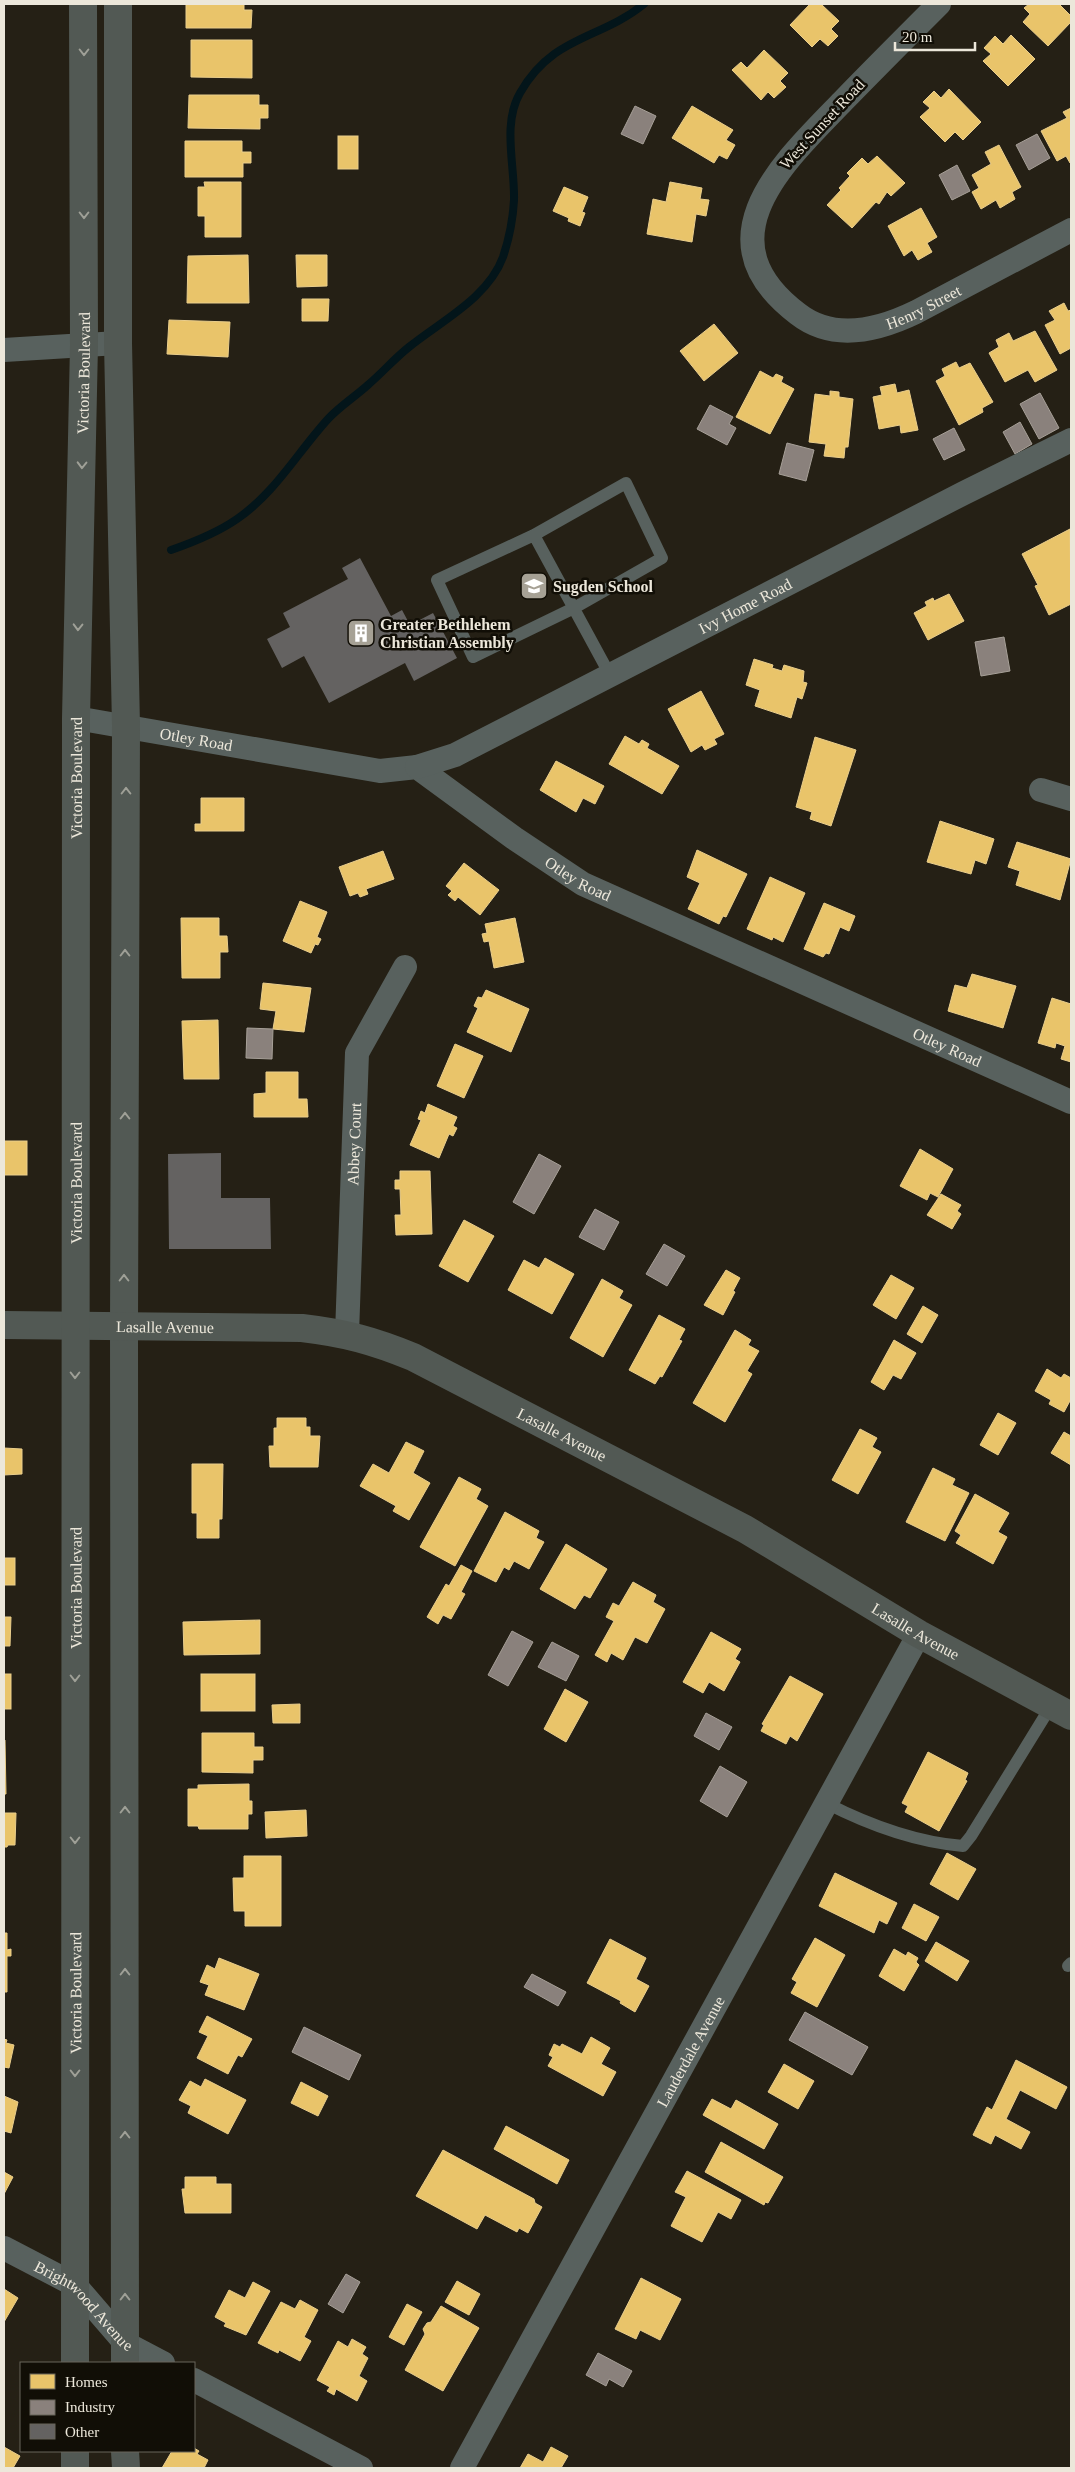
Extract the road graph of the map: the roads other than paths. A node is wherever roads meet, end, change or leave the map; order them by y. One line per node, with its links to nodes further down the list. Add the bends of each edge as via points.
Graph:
1 (83, 4): 7 (main road, Victoria Boulevard, one-way to 7)
2 (118, 4): 6 (main road)
3 (939, 4): 5 (street, West Sunset Road, via 776,173 755,218 752,239 755,260)
4 (1071, 230): 5 (street, Henry Street, via 916,312 864,330 841,331 818,326 790,308)
5 (775, 292)
6 (118, 343): 7 (street); 14 (main road)
7 (84, 345): 8 (street); 13 (main road, Victoria Boulevard, one-way to 13)
8 (4, 350)
9 (1071, 440): 12 (street, Ivy Home Road)
10 (534, 535): 11 (lane); 11 (lane, via 626,483 662,558); 11 (lane, via 437,580 473,657)
11 (574, 608): 12 (lane)
12 (610, 675): 15 (street, Ivy Home Road, via 455,755)
13 (76, 718): 14 (street, Otley Road); 21 (main road, Victoria Boulevard)
14 (126, 726): 15 (street, Otley Road, via 380,771); 22 (main road, one-way to 14)
15 (417, 767): 19 (street, Otley Road, via 583,884)
16 (1040, 790): 17 (street)
17 (1071, 799)
18 (405, 966): 23 (street, Abbey Court, via 357,1053)
19 (1071, 1102)
20 (4, 1325): 21 (main road, Lasalle Avenue)
21 (75, 1326): 22 (main road, Lasalle Avenue); 28 (main road, Victoria Boulevard, one-way to 28)
22 (124, 1327): 23 (main road, Lasalle Avenue, via 302,1328); 29 (main road, one-way to 22)
23 (347, 1334): 24 (main road, Lasalle Avenue, via 413,1357 745,1529)
24 (919, 1634): 25 (main road, Lasalle Avenue); 26 (street, Lauderdale Avenue)
25 (1061, 1711): 26 (lane, via 962,1846 910,1838)
26 (826, 1803): 38 (street, Lauderdale Avenue)
27 (4, 2248): 28 (street, Brightwood Avenue)
28 (75, 2285): 29 (street, Brightwood Avenue); 30 (main road, Victoria Boulevard)
29 (125, 2353): 31 (street, Brightwood Avenue)
30 (75, 2362)
31 (159, 2362)
32 (195, 2381): 37 (street)
33 (75, 2452): 35 (main road)
34 (126, 2452): 36 (main road)
35 (75, 2468)
36 (126, 2468)
37 (362, 2468)
38 (462, 2468)

